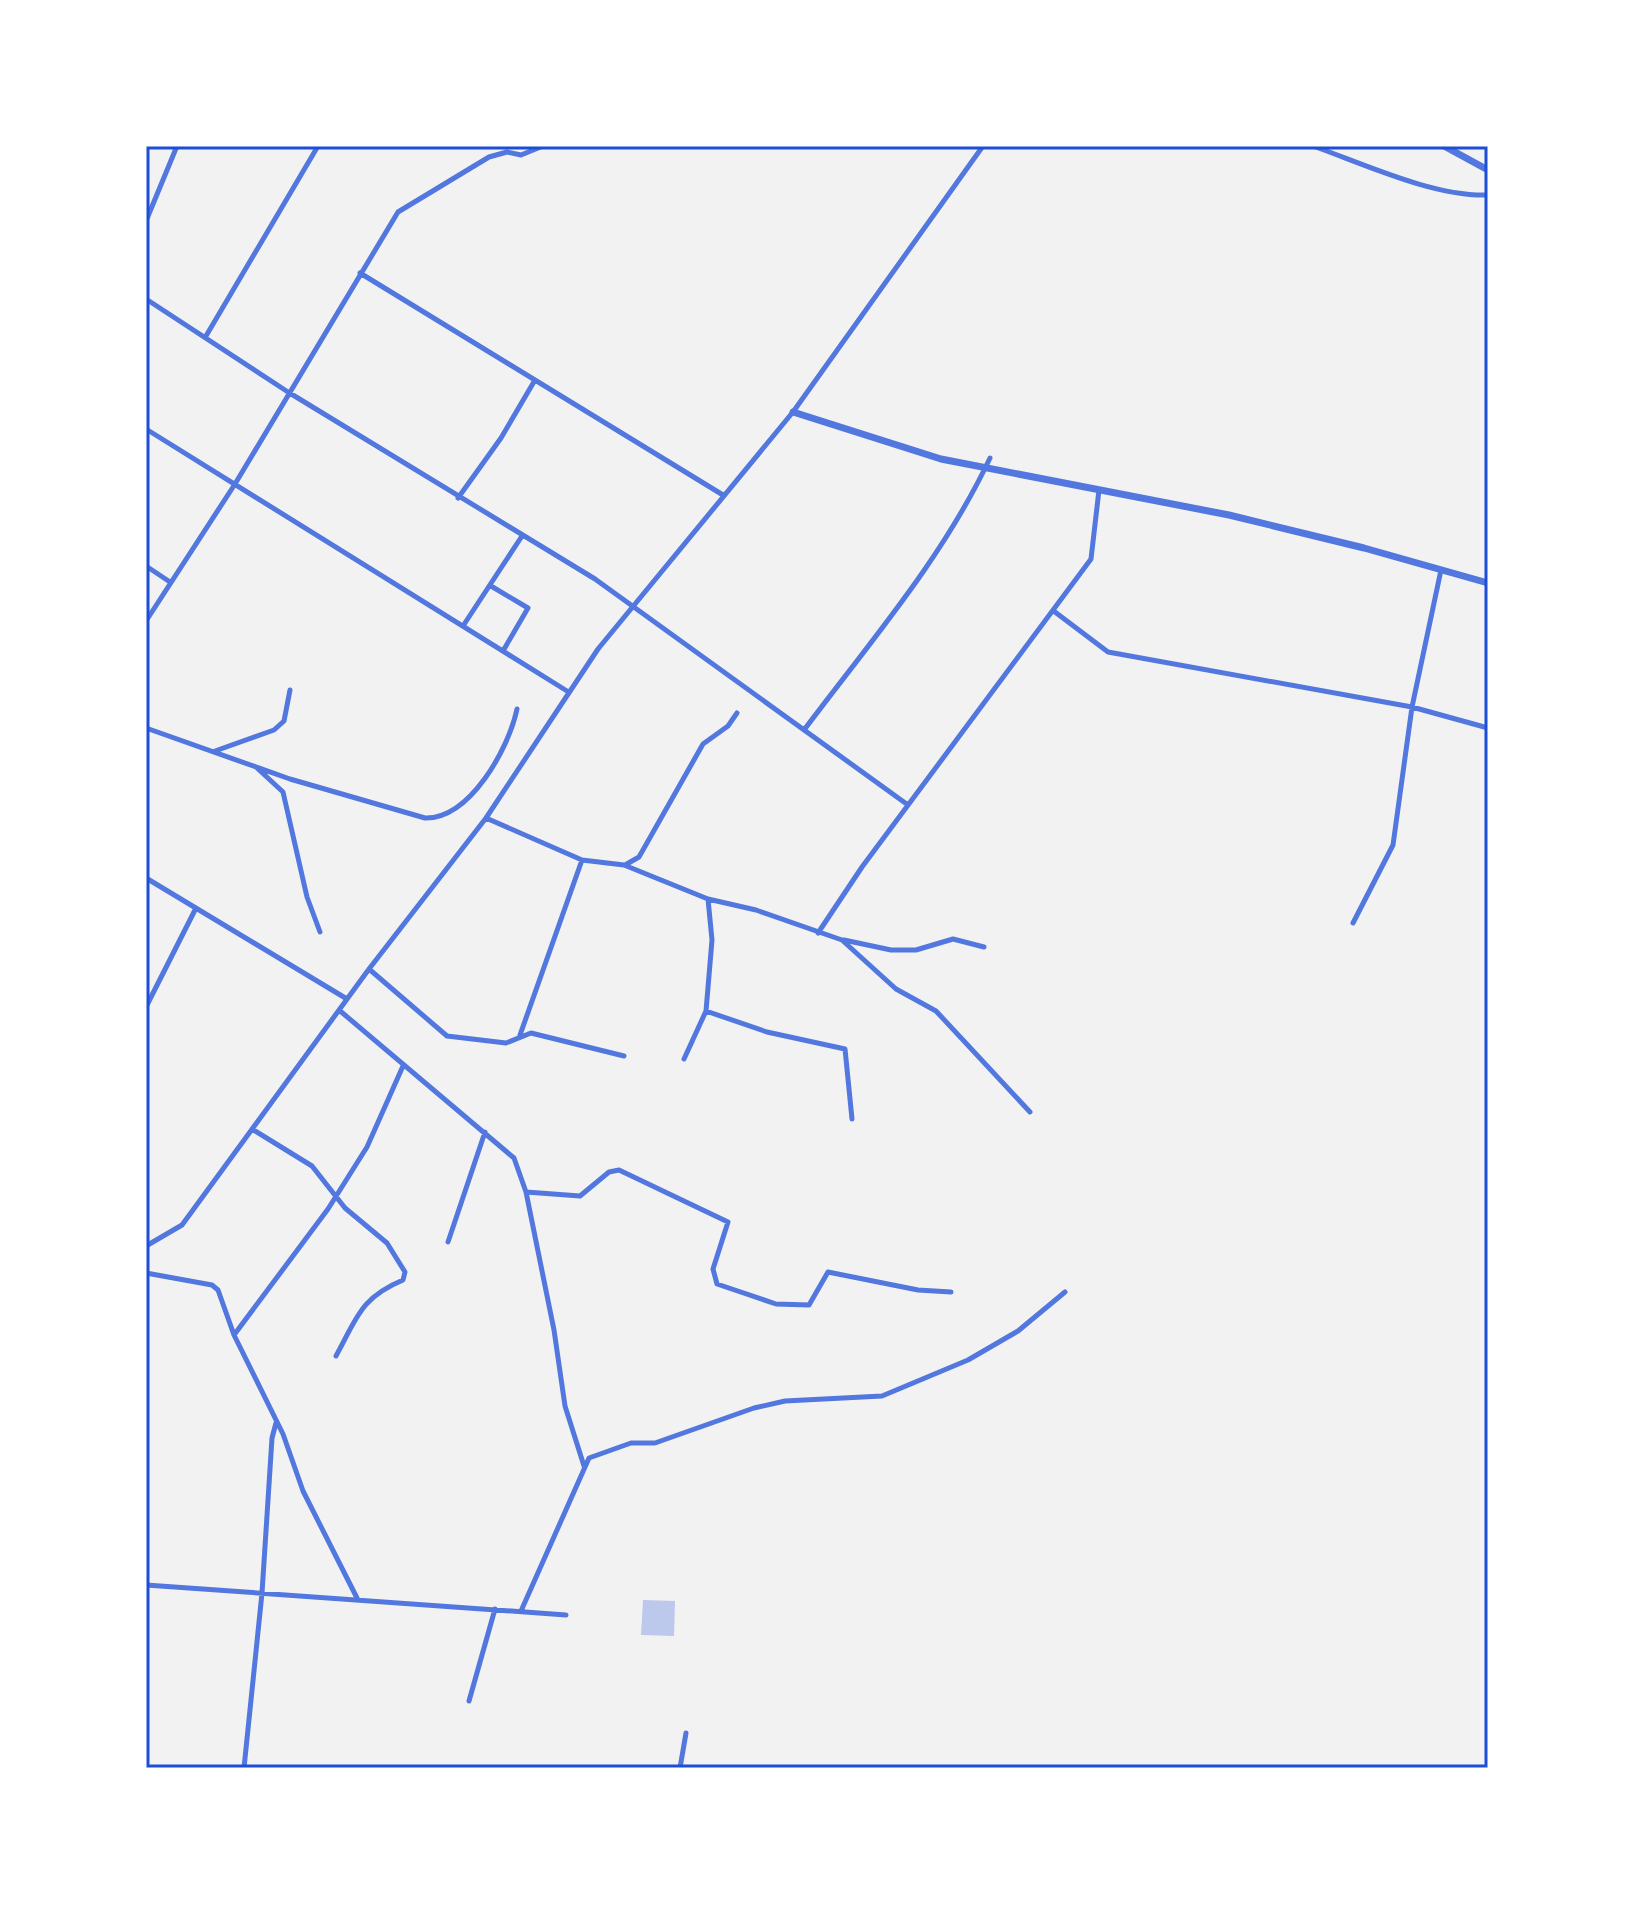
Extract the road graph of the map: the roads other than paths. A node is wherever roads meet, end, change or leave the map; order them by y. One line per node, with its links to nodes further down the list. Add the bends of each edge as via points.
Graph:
1 (177, 146): 10 (street)
2 (318, 146): 13 (street)
3 (543, 146): 7 (street, via 521,155)
4 (983, 146): 17 (street)
5 (1313, 146): 9 (street, via 1405,179)
6 (1444, 146): 8 (street)
7 (505, 149): 11 (street, via 398,212)
8 (1488, 170)
9 (1488, 195)
10 (146, 221)
11 (360, 273): 15 (street); 16 (street)
12 (146, 300): 13 (street)
13 (206, 336): 14 (street); 16 (street)
14 (276, 380)
15 (535, 380): 23 (street); 24 (street)
16 (288, 392): 21 (street); 24 (street)
17 (793, 412): 20 (street); 23 (street)
18 (146, 429): 21 (street)
19 (990, 458): 20 (street)
20 (985, 468): 22 (street); 43 (street, via 932,563)
21 (235, 484): 28 (street); 34 (street)
22 (1099, 490): 27 (street, via 1229,515); 32 (street, via 1091,559)
23 (723, 495): 31 (street)
24 (458, 498): 25 (street)
25 (522, 536): 30 (street); 31 (street)
26 (146, 566): 28 (street)
27 (1441, 569): 29 (street); 38 (street)
28 (170, 582): 33 (street)
29 (1488, 583)
30 (491, 586): 34 (street); 35 (street, via 528,608)
31 (633, 606): 37 (street); 43 (street)
32 (1055, 612): 38 (street, via 1108,652); 46 (street)
33 (146, 621)
34 (463, 626): 35 (street)
35 (503, 651): 37 (street)
36 (290, 690): 44 (street, via 284,721 274,730)
37 (567, 691): 47 (street)
38 (1412, 707): 42 (street); 53 (street, via 1393,845)
39 (517, 709): 45 (street, via 512,733 479,785 461,806 438,818 363,801)
40 (737, 713): 49 (street, via 703,744 639,857)
41 (146, 728): 44 (street)
42 (1488, 728)
43 (804, 730): 46 (street)
44 (214, 751): 45 (street)
45 (252, 764): 54 (street, via 283,792)
46 (908, 805): 55 (street)
47 (486, 818): 48 (street); 58 (street)
48 (582, 860): 49 (street); 63 (street)
49 (624, 865): 51 (street)
50 (146, 878): 52 (street)
51 (708, 899): 55 (street); 62 (street, via 712,940)
52 (196, 908): 59 (street); 60 (street)
53 (1353, 923)
54 (320, 932)
55 (818, 933): 56 (street)
56 (842, 940): 57 (street, via 891,950 916,950 953,939); 67 (street, via 896,989 936,1011)
57 (984, 947)
58 (369, 969): 59 (street); 63 (street, via 447,1036 513,1043)
59 (347, 999): 61 (street)
60 (146, 1007)
61 (339, 1010): 66 (street); 69 (street)
62 (706, 1011): 65 (street); 68 (street, via 780,1036 845,1049)
63 (520, 1035): 64 (street, via 531,1033)
64 (624, 1056)
65 (684, 1059)
66 (403, 1066): 70 (street); 72 (street, via 367,1147)
67 (1030, 1112)
68 (852, 1119)
69 (252, 1129): 72 (street, via 312,1166); 74 (street, via 182,1225)
70 (485, 1132): 71 (street, via 514,1158); 73 (street)
71 (526, 1192): 76 (street, via 580,1196 619,1170 728,1222 713,1269 717,1284 776,1304 809,1305 828,1272); 81 (street, via 565,1406)
72 (335, 1195): 78 (street); 79 (street, via 387,1243 405,1272 403,1280 367,1301)
73 (448, 1242)
74 (146, 1246)
75 (146, 1273): 78 (street, via 212,1285)
76 (951, 1292)
77 (1065, 1292): 81 (street, via 1018,1331 894,1392 754,1408 655,1443 589,1458)
78 (234, 1335): 80 (street)
79 (336, 1356)
80 (276, 1423): 83 (street); 84 (street, via 303,1491)
81 (584, 1467): 86 (street)
82 (146, 1585): 83 (street)
83 (262, 1593): 84 (street); 90 (street)
84 (357, 1598): 85 (street)
85 (495, 1609): 86 (street); 88 (street)
86 (521, 1611): 87 (street)
87 (566, 1615)
88 (469, 1701)
89 (686, 1733): 91 (street)
90 (244, 1768)
91 (680, 1768)

